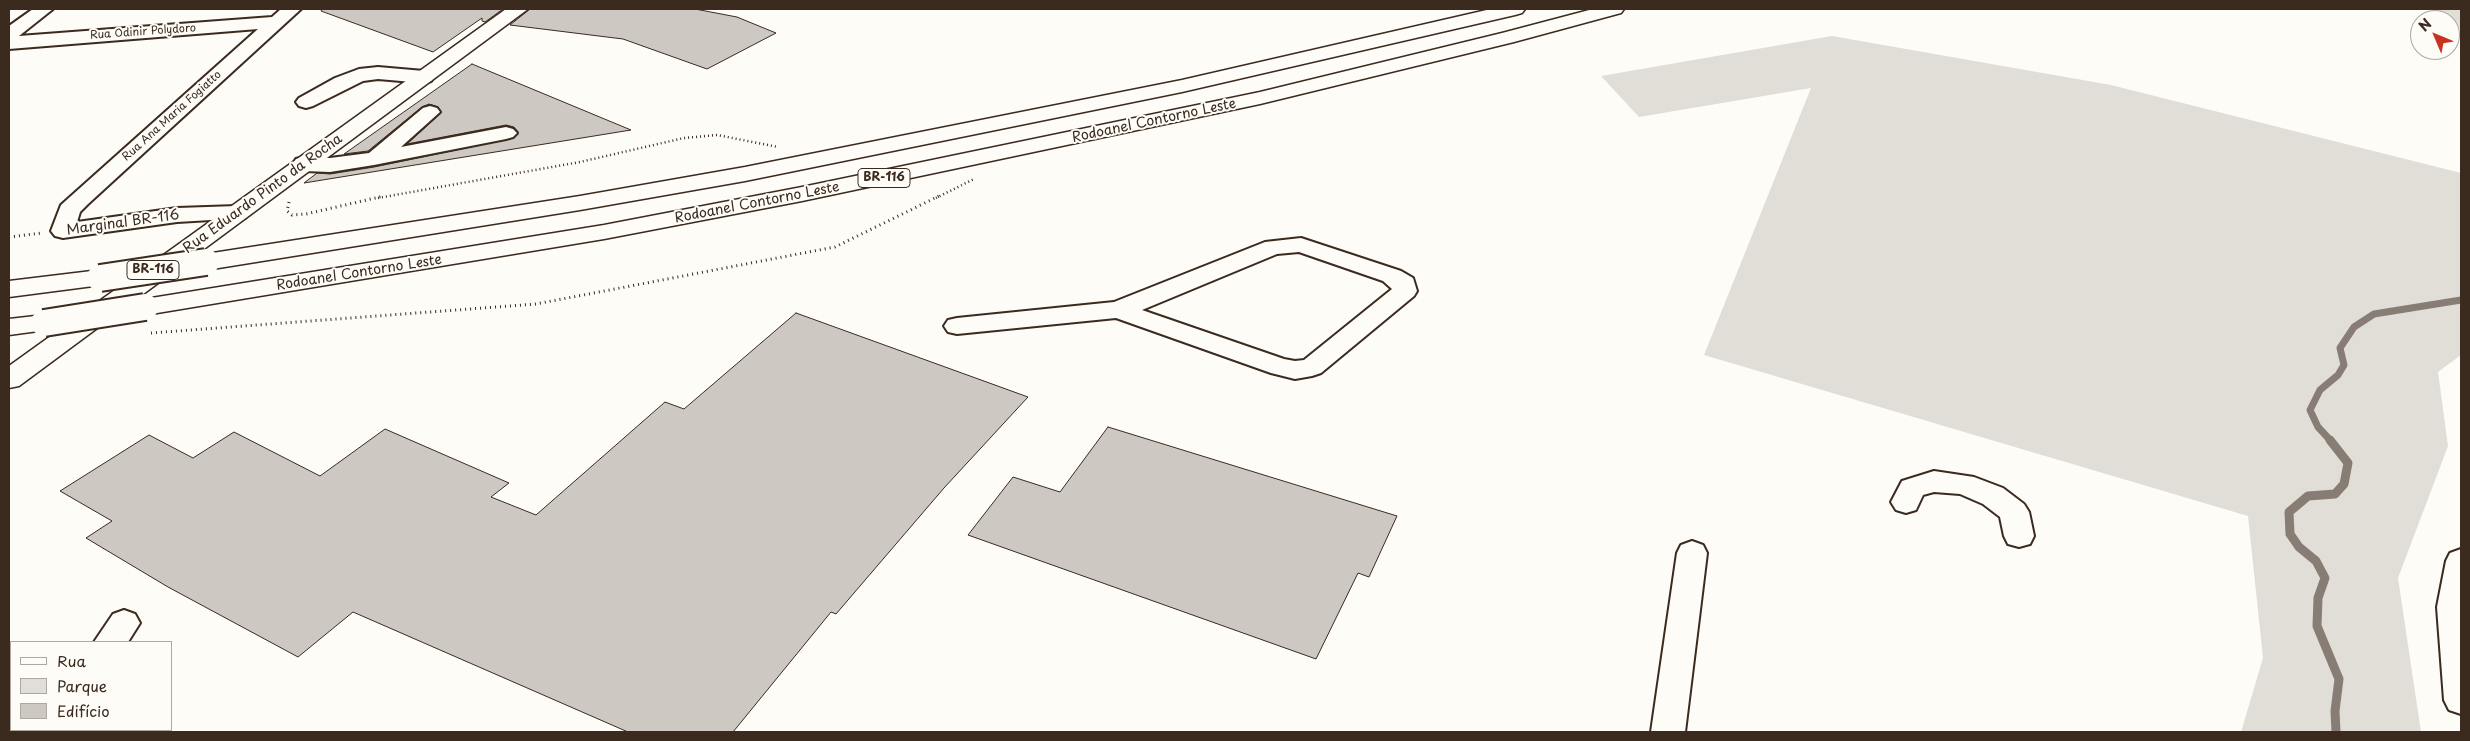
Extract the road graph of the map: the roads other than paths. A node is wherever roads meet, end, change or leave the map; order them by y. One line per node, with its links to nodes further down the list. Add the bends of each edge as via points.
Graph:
1 (44, 9): 6 (street)
2 (518, 9): 8 (main road, Rua Eduardo Pinto da Rocha)
3 (1515, 9): 16 (main road, Rodoanel Contorno Leste / BR-116, bridge, via 1173,88 580,203 100,278)
4 (1614, 9): 19 (main road, Rodoanel Contorno Leste / BR-116, bridge, via 1250,100 811,192 594,234)
5 (285, 15): 7 (street, Rua Odinir Polydoro); 15 (street, Rua Ana Maria Fogiatto, via 80,199 69,210)
6 (9, 35)
7 (9, 43)
8 (424, 77): 9 (street, via 378,73 359,75); 13 (main road, Rua Eduardo Pinto da Rocha)
9 (306, 102)
10 (430, 112): 12 (street)
11 (506, 132): 12 (street)
12 (374, 159): 13 (street, via 330,165)
13 (304, 164): 14 (main road, Rua Eduardo Pinto da Rocha)
14 (237, 213): 15 (street, Marginal BR-116, via 196,213); 20 (main road, Rua Eduardo Pinto da Rocha)
15 (63, 231)
16 (9, 289)
17 (1118, 310): 17 (street, via 1273,246 1301,246 1392,276 1404,283 1405,291 1312,367 1295,370); 18 (street)
18 (957, 326)
19 (9, 327)
20 (9, 378)
21 (1906, 502): 22 (street, via 1912,488 1934,481 1964,484 1994,496 2014,512)
22 (2018, 536)
23 (1692, 553): 26 (street)
24 (2461, 561): 25 (street, via 2454,607)
25 (2461, 700)
26 (1668, 732)

